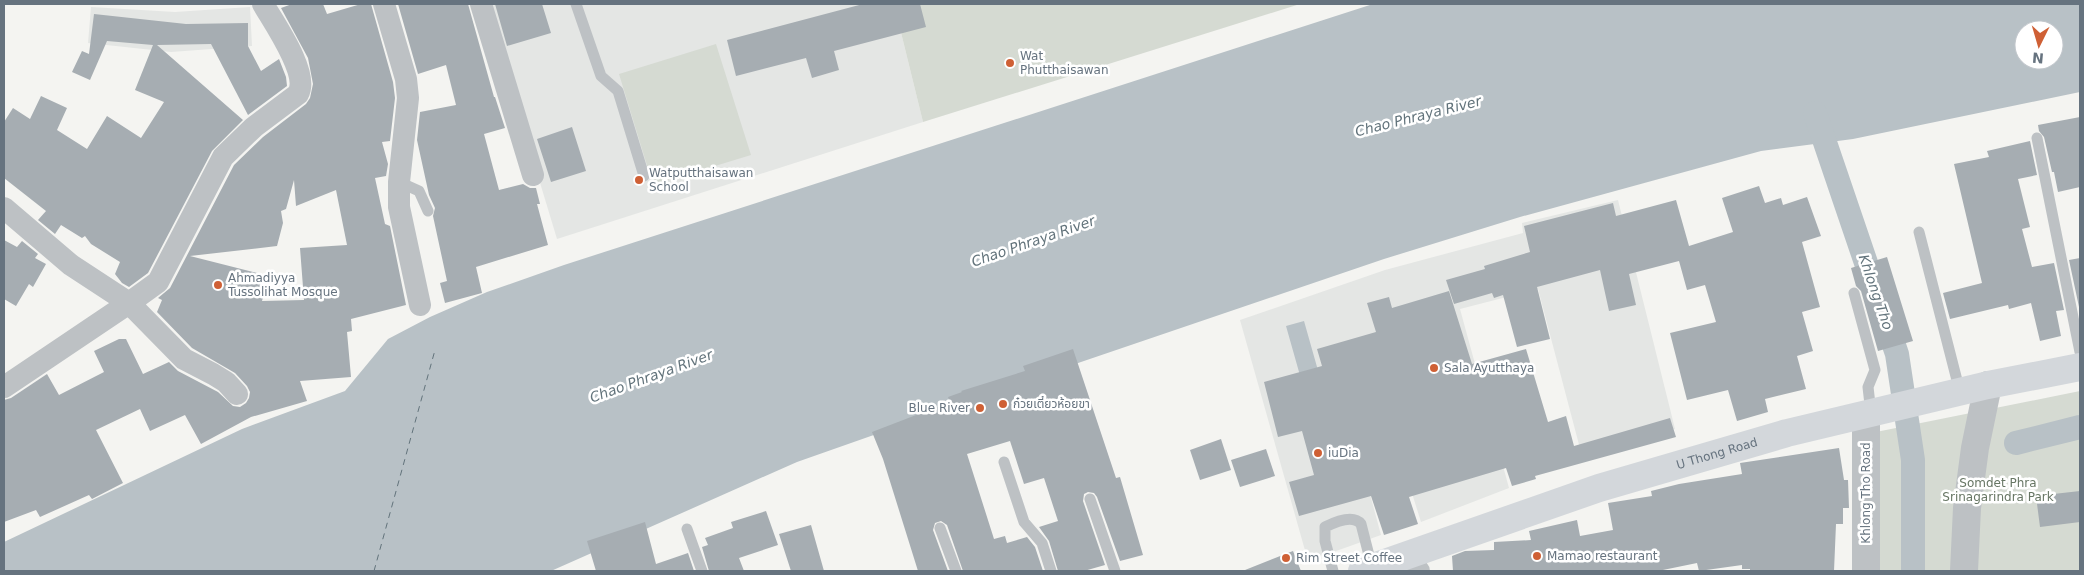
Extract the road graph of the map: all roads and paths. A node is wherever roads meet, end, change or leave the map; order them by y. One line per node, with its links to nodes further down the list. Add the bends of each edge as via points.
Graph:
1 (263, 4): 13 (street, via 295,61 301,88 298,94 254,127 223,157 158,282)
2 (384, 4): 8 (street, via 406,78 407,106)
3 (481, 4): 6 (street)
4 (576, 4): 7 (lane, via 601,76 618,91)
5 (2037, 138): 15 (lane)
6 (533, 175)
7 (644, 176)
8 (399, 182): 10 (lane, via 419,191); 14 (street, via 399,207)
9 (4, 208): 13 (street, via 70,265)
10 (428, 211)
11 (1919, 232): 20 (lane)
12 (1854, 293): 21 (lane, via 1875,370 1868,387)
13 (129, 303): 18 (street); 19 (street, via 184,359 214,374)
14 (420, 305)
15 (2080, 352)
16 (2080, 367): 17 (main road, U Thong Road)
17 (1988, 385): 20 (main road, U Thong Road); 34 (street, via 1967,508)
18 (4, 387)
19 (237, 394)
20 (1950, 394): 21 (main road, U Thong Road)
21 (1872, 413): 26 (main road, U Thong Road, via 1788,433 1599,488); 33 (street, Khlong Tho Road)
22 (1004, 462): 30 (lane, via 1024,522 1042,543)
23 (1090, 498): 31 (lane)
24 (940, 528): 29 (lane)
25 (687, 530): 28 (lane)
26 (1412, 563): 27 (main road, U Thong Road)
27 (1366, 570): 32 (lane, via 1361,524 1353,519 1325,527 1325,541)
28 (702, 571)
29 (956, 571)
30 (1051, 571)
31 (1115, 571)
32 (1333, 571)
33 (1866, 571)
34 (1964, 571)

